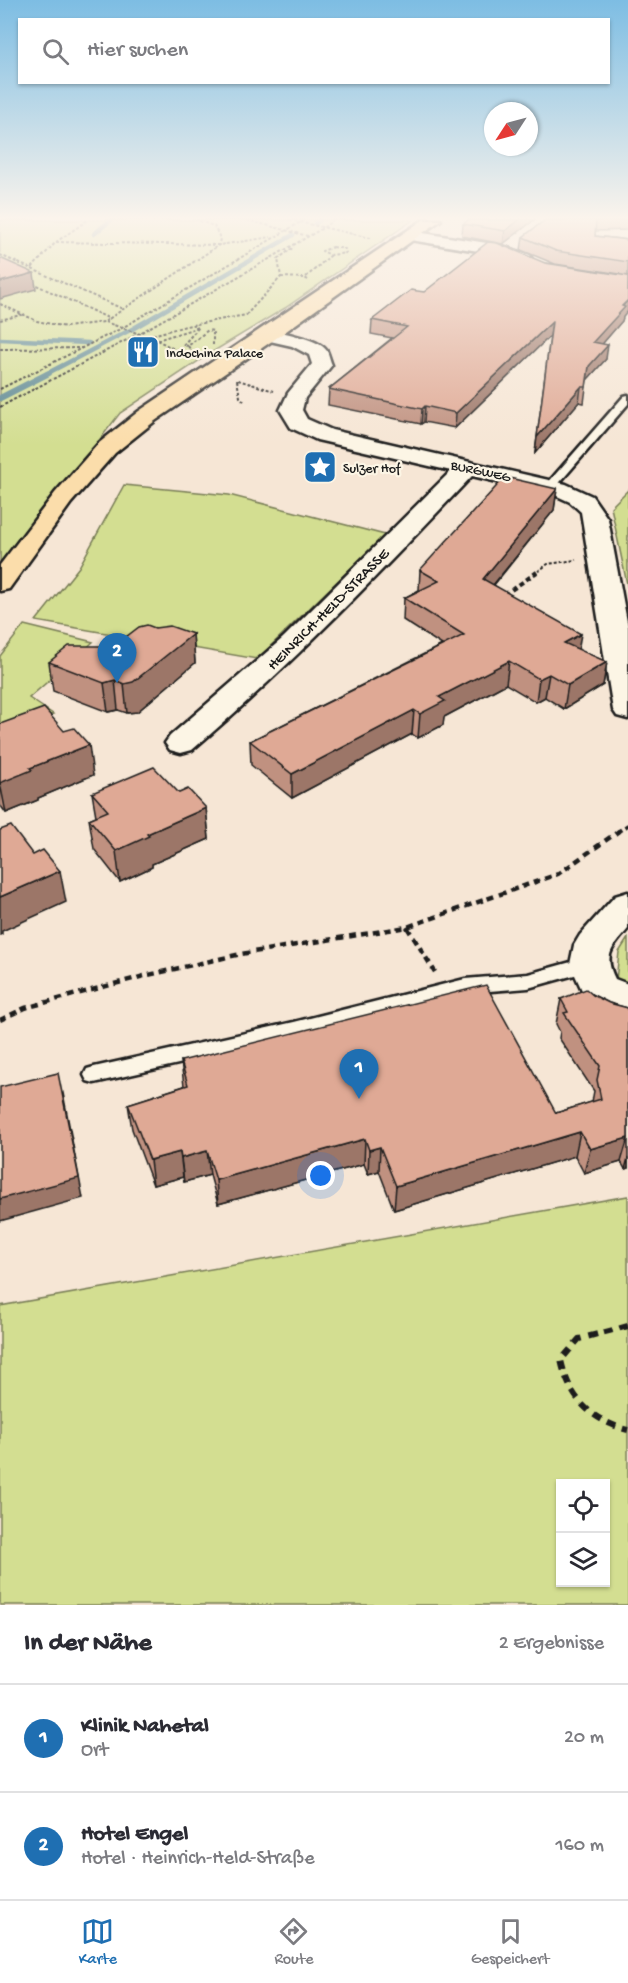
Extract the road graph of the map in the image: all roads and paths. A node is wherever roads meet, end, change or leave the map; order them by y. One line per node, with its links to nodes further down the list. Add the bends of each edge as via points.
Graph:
1 (57, 295): 11 (path)
2 (92, 295): 9 (path)
3 (145, 295): 9 (path)
4 (178, 295): 14 (path)
5 (206, 295): 15 (path)
6 (265, 295): 17 (path, via 246,315)
7 (326, 295): 16 (main road)
8 (0, 304): 10 (path)
9 (124, 309): 11 (path)
10 (25, 314): 12 (path); 13 (path, via 66,327)
11 (110, 319): 13 (path)
12 (0, 320)
13 (104, 321): 14 (path)
14 (122, 328): 15 (path); 20 (path)
15 (140, 333): 17 (path); 29 (path)
16 (268, 335): 27 (street, via 298,342 318,352 322,365); 33 (main road, via 147,416 107,448 63,498)
17 (148, 336): 18 (path)
18 (157, 340): 19 (path, via 199,327 183,345); 24 (path)
19 (188, 346): 22 (path); 23 (path, via 208,330 213,331)
20 (85, 348): 21 (path); 26 (path)
21 (0, 349)
22 (192, 352)
23 (213, 353)
24 (189, 357)
25 (237, 380): 27 (path)
26 (0, 389)
27 (295, 397): 30 (street, BURGWEG, via 291,410 299,423 325,435)
28 (628, 398): 31 (lane)
29 (0, 407)
30 (468, 467): 31 (street, BURGWEG); 36 (street, HEINRICH-HELD-STRASSE, via 302,636)
31 (550, 487): 32 (street, BURGWEG, via 579,497 592,508)
32 (604, 559): 34 (path, via 548,564); 35 (street, BURGWEG)
33 (0, 583)
34 (503, 596)
35 (628, 710)
36 (181, 743)
37 (628, 825): 39 (path, via 558,874)
38 (628, 905): 40 (street, via 593,945)
39 (407, 927): 41 (path); 43 (path, via 241,954 144,976 25,1008)
40 (589, 964): 41 (lane, via 528,981); 42 (street, via 600,989)
41 (447, 991): 44 (lane)
42 (628, 1000)
43 (0, 1020)
44 (94, 1075)
45 (628, 1326): 46 (path, via 579,1339 561,1360 563,1377 581,1408 612,1427)
46 (628, 1430)

